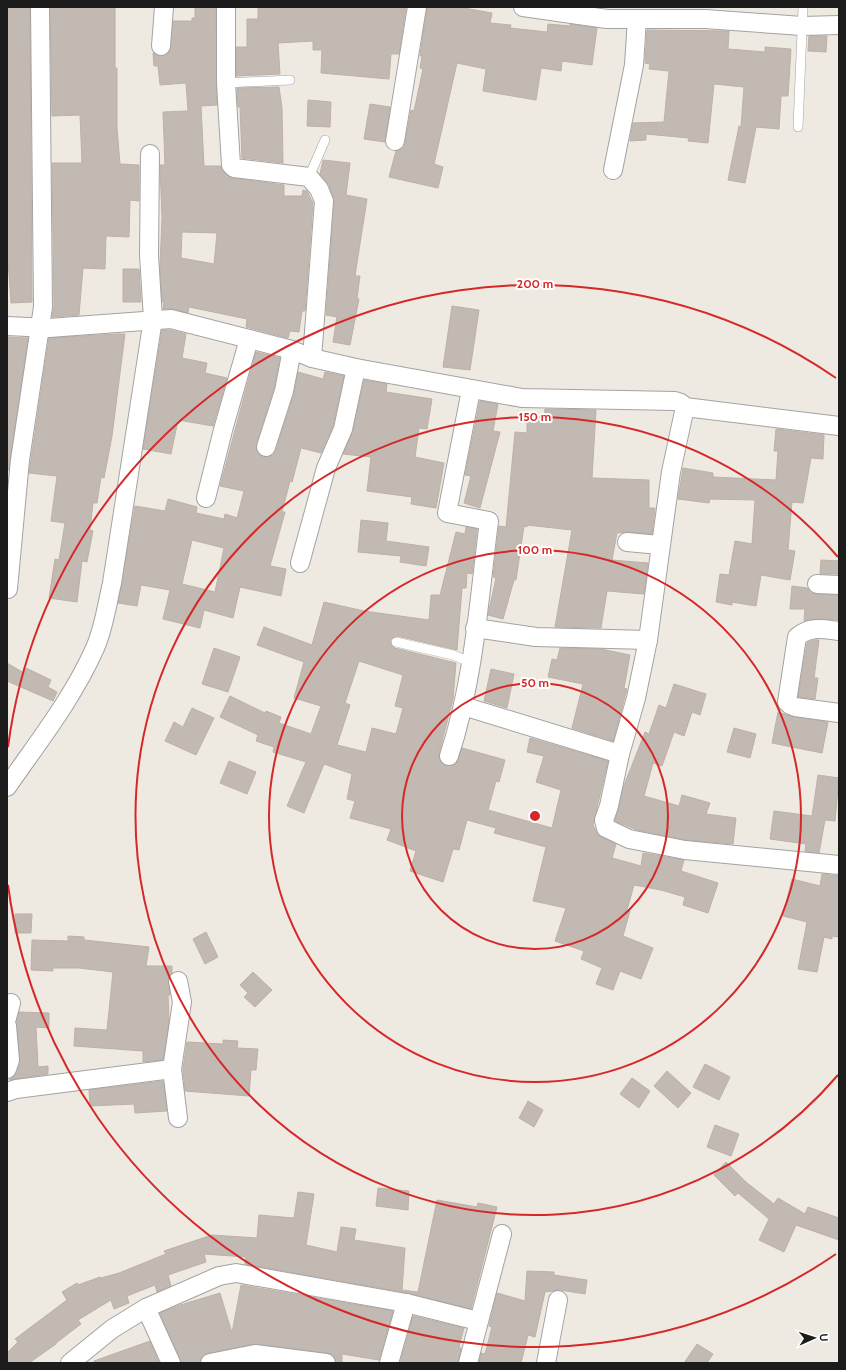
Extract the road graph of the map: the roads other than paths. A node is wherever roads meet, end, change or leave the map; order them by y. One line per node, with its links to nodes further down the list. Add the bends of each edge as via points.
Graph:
1 (40, 7): 21 (street, via 44,260)
2 (164, 7): 10 (street)
3 (226, 7): 12 (street)
4 (417, 7): 15 (street)
5 (523, 7): 7 (street, via 607,19)
6 (803, 7): 9 (lane)
7 (637, 18): 9 (street, via 705,19); 17 (street, via 634,65)
8 (839, 25): 9 (street)
9 (802, 26): 13 (lane)
10 (161, 46)
11 (290, 80): 12 (lane)
12 (226, 83): 18 (street, via 231,165 234,168)
13 (798, 127)
14 (325, 140): 18 (lane)
15 (395, 141)
16 (150, 154): 19 (street, via 149,255)
17 (613, 170)
18 (310, 177): 24 (street, via 324,201)
19 (153, 319): 21 (street, via 112,324); 22 (street, via 171,319); 46 (street, via 112,583 100,634 68,700)
20 (7, 326): 21 (street)
21 (40, 327): 36 (street, via 20,460)
22 (249, 339): 23 (street); 30 (street)
23 (292, 350): 24 (street); 29 (street, via 284,391)
24 (312, 358): 25 (street)
25 (356, 368): 26 (street); 33 (street, via 343,429 326,468)
26 (471, 390): 27 (street, via 522,398 675,401); 37 (street, via 447,513 489,521)
27 (685, 406): 28 (street); 32 (street, via 671,472)
28 (839, 426)
29 (266, 447)
30 (206, 498)
31 (627, 542): 32 (street)
32 (660, 545): 39 (street)
33 (300, 564)
34 (817, 584): 35 (street)
35 (839, 585)
36 (8, 589)
37 (475, 628): 39 (street, via 536,637); 41 (street)
38 (839, 631): 43 (street, via 814,628 805,630 797,637 787,696 790,705)
39 (648, 640): 44 (street, via 636,698)
40 (396, 642): 41 (lane, via 453,655)
41 (470, 662): 42 (street)
42 (463, 706): 44 (street); 45 (street)
43 (839, 713)
44 (620, 754): 47 (street, via 604,820 608,830 629,839 685,850)
45 (450, 756)
46 (7, 787)
47 (839, 865)
48 (178, 981): 51 (street, via 182,1002)
49 (7, 1026): 50 (street, via 10,1060)
50 (7, 1069)
51 (172, 1069): 52 (street); 53 (street)
52 (7, 1092)
53 (178, 1118)
54 (502, 1234): 58 (street)
55 (558, 1300): 66 (street)
56 (406, 1303): 57 (street, via 236,1273 219,1276); 58 (street); 64 (street)
57 (146, 1308): 59 (street, via 112,1329); 61 (street)
58 (478, 1321): 65 (street)
59 (90, 1356): 60 (street)
60 (70, 1363)
61 (171, 1363)
62 (210, 1363): 63 (street, via 255,1354)
63 (326, 1363)
64 (389, 1363)
65 (468, 1363)
66 (546, 1363)

